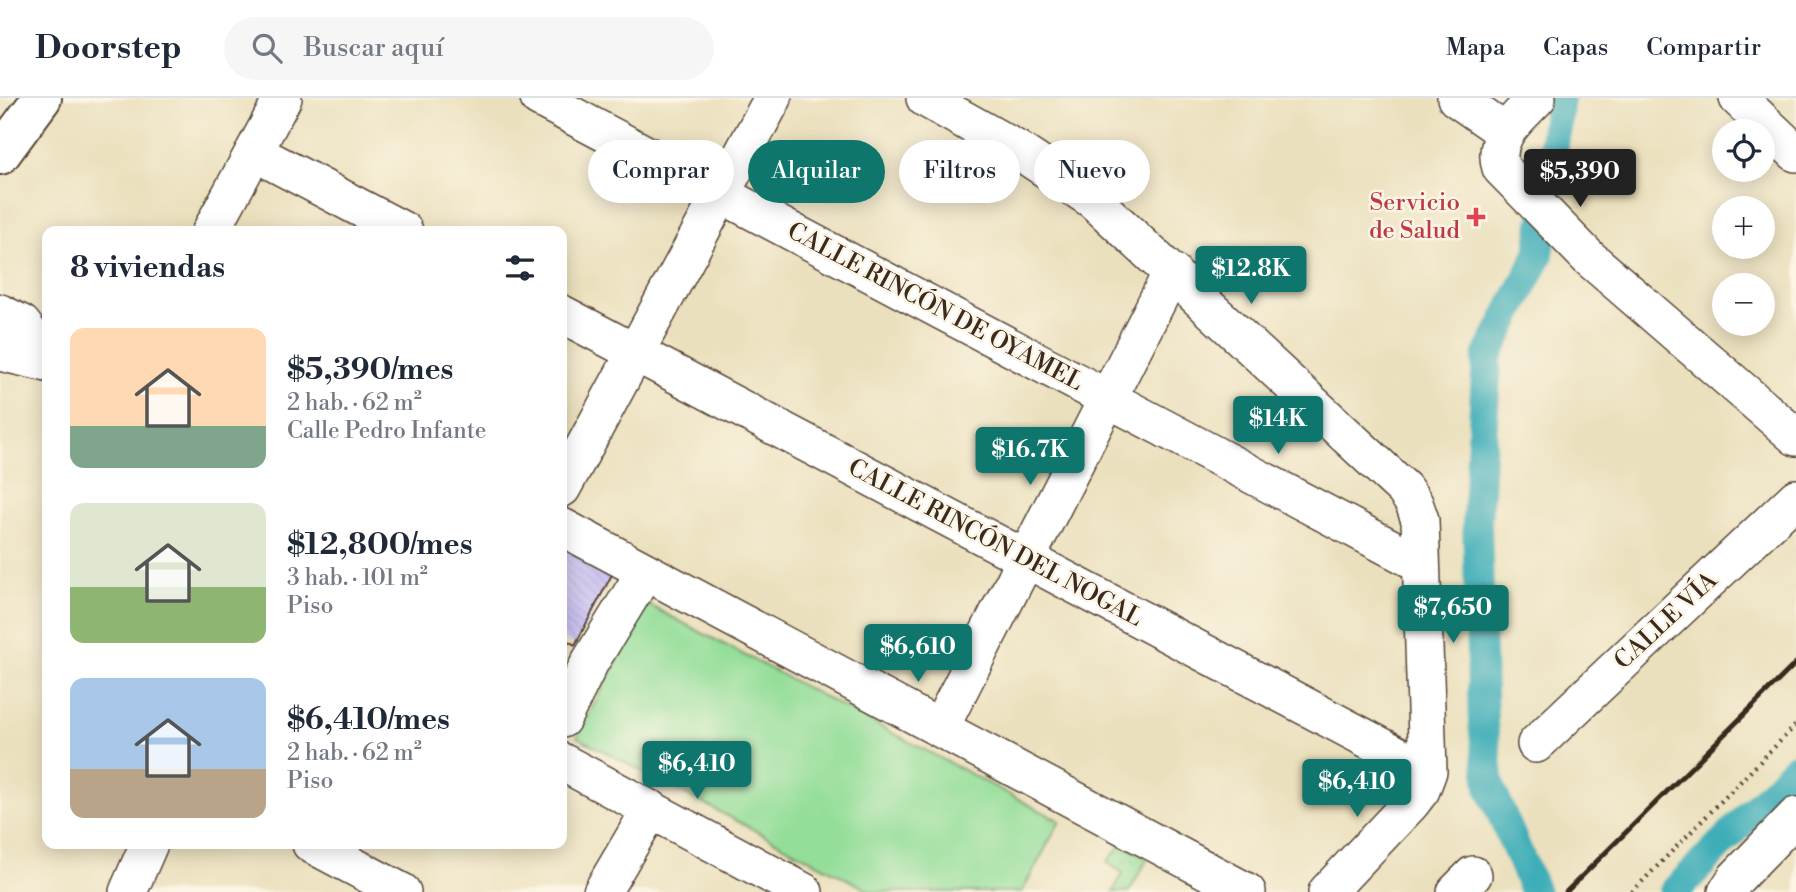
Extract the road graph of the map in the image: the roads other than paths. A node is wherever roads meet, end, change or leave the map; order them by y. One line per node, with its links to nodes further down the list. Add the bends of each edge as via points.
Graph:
1 (42, 98): 13 (main road)
2 (284, 98): 11 (street)
3 (539, 98): 10 (street, CALLE RINCÓN DE OYAMEL)
4 (773, 98): 14 (street)
5 (925, 98): 19 (street, via 1066,180)
6 (1456, 98): 9 (street)
7 (1536, 98): 9 (street)
8 (1738, 98): 12 (street)
9 (1505, 132): 27 (street, via 1497,149 1501,168 1532,203)
10 (619, 140)
11 (254, 152): 17 (street); 18 (street)
12 (1796, 153)
13 (0, 155)
14 (734, 170)
15 (734, 201): 26 (street, CALLE RINCÓN DE OYAMEL)
16 (716, 203): 24 (street)
17 (214, 226)
18 (395, 226)
19 (1172, 272): 26 (street); 32 (street, via 1404,489 1420,520)
20 (0, 313): 23 (street, via 22,324)
21 (567, 317): 24 (street, CALLE RINCÓN DEL NOGAL)
22 (0, 352): 25 (street)
23 (42, 353)
24 (635, 353): 28 (street); 31 (street, CALLE RINCÓN DEL NOGAL)
25 (42, 359)
26 (1108, 398): 31 (street); 32 (street, CALLE RINCÓN DE OYAMEL)
27 (1796, 437)
28 (567, 479)
29 (1796, 498): 37 (street, CALLE VÍA)
30 (567, 530): 33 (street)
31 (1026, 559): 36 (street); 39 (street, CALLE RINCÓN DEL NOGAL)
32 (1422, 564): 39 (street)
33 (646, 572): 34 (street); 36 (street)
34 (576, 655): 35 (street)
35 (567, 696)
36 (940, 728): 48 (street)
37 (1536, 744)
38 (567, 765): 40 (street)
39 (1428, 771): 49 (street, via 1411,803)
40 (651, 810): 46 (street); 47 (street)
41 (1796, 816): 50 (street)
42 (147, 849): 45 (street)
43 (320, 849): 44 (street)
44 (392, 890)
45 (128, 892)
46 (602, 892)
47 (804, 892)
48 (1247, 892)
49 (1327, 892)
50 (1727, 892)

